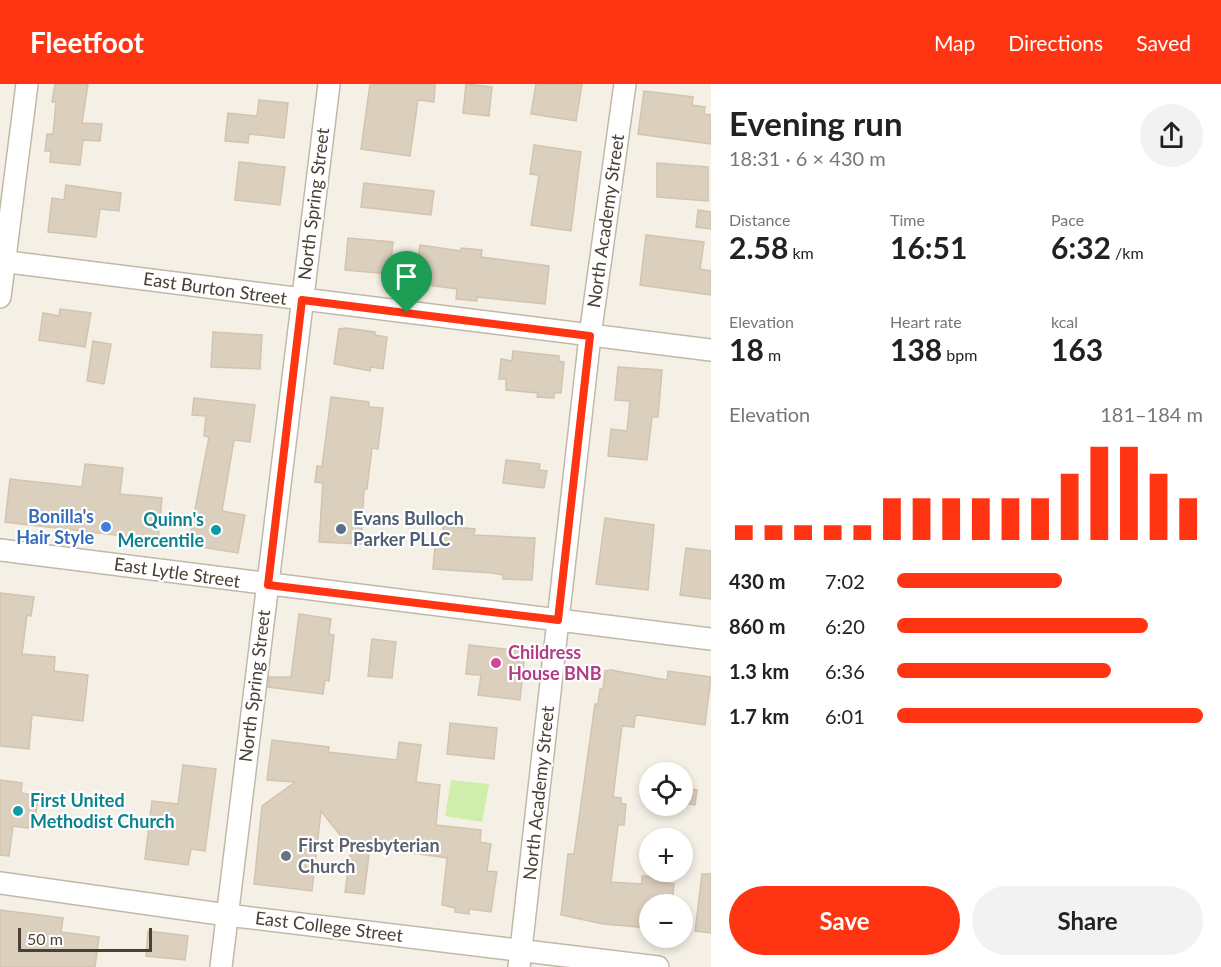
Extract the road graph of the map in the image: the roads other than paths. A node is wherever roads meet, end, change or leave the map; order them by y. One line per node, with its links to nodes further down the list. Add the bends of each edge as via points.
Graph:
1 (27, 84): 4 (street)
2 (329, 84): 6 (street, North Spring Street)
3 (625, 84): 7 (street, North Academy Street)
4 (2, 261): 5 (street); 6 (street, East Burton Street)
5 (0, 297)
6 (302, 300): 7 (street, East Burton Street); 10 (street, North Spring Street)
7 (590, 336): 8 (street, East Burton Street); 11 (street, North Academy Street)
8 (711, 350)
9 (0, 550): 10 (street, East Lytle Street)
10 (268, 585): 11 (street, East Lytle Street); 14 (street, North Spring Street)
11 (558, 620): 12 (street, East Lytle Street); 15 (street, North Academy Street)
12 (711, 639)
13 (0, 883): 14 (street, East College Street)
14 (227, 915): 15 (street, East College Street); 16 (street, North Spring Street)
15 (520, 959): 17 (street, East College Street)
16 (221, 967)
17 (658, 967)

